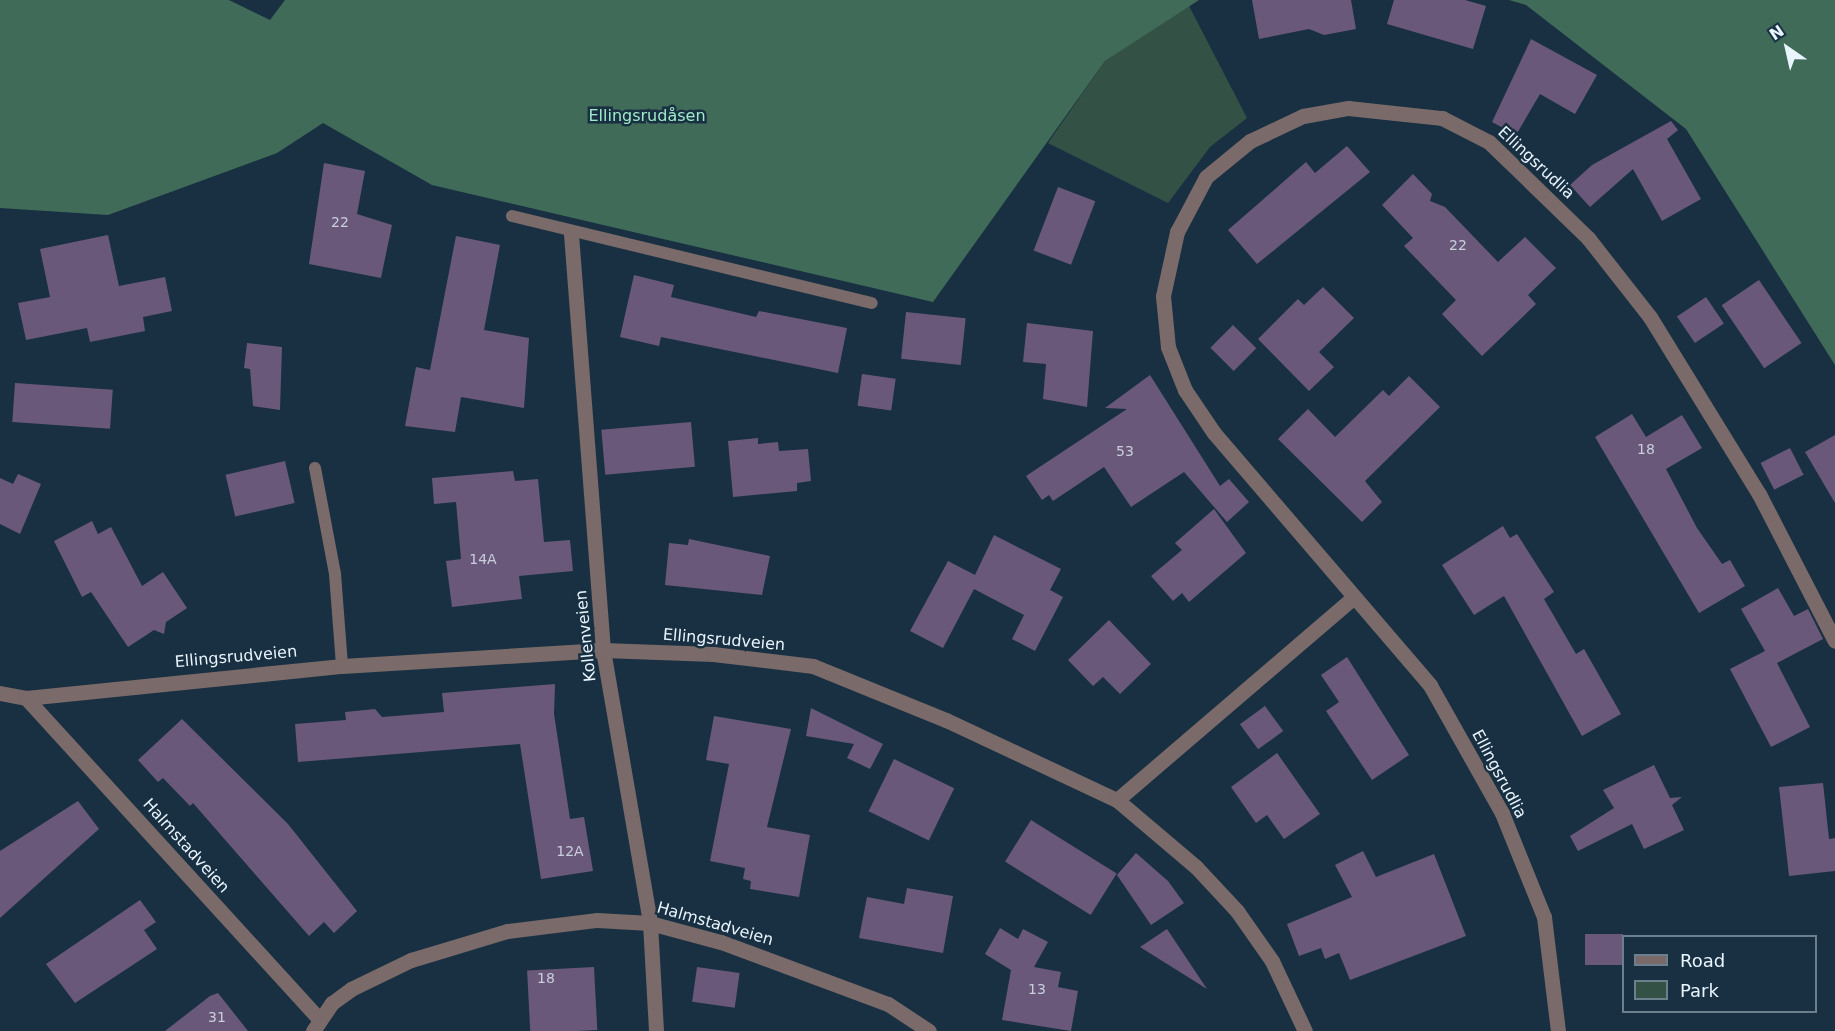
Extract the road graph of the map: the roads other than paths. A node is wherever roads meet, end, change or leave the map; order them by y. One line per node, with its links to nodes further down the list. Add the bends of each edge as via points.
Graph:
1 (512, 216): 2 (lane)
2 (571, 234): 3 (lane); 7 (street, Kollenveien)
3 (872, 303)
4 (315, 468): 8 (lane, via 335,574)
5 (1354, 597): 6 (street, Ellingsrudlia, via 1214,433 1185,390 1168,347 1163,296 1178,232 1206,177 1232,155 1303,116 1348,108 1395,109 1442,118 1489,142 1588,238 1650,317 1760,494); 11 (street); 17 (street, Ellingsrudlia, via 1430,685 1502,813 1544,918)
6 (1835, 641)
7 (603, 650): 8 (street, Ellingsrudveien); 11 (street, Ellingsrudveien, via 713,654 813,666 946,720); 12 (street, Kollenveien)
8 (342, 666): 10 (street, Ellingsrudveien)
9 (0, 693): 10 (street, Ellingsrudveien)
10 (26, 698): 13 (street, Halmstadveien)
11 (1117, 800): 16 (street, Ellingsrudveien, via 1196,867 1237,911 1272,961)
12 (650, 923): 13 (street, Halmstadveien, via 555,923 465,942 374,977); 14 (street, Kollenveien); 15 (street, Halmstadveien, via 800,969 888,1004)
13 (316, 1025)
14 (656, 1031)
15 (929, 1031)
16 (1305, 1031)
17 (1558, 1031)

